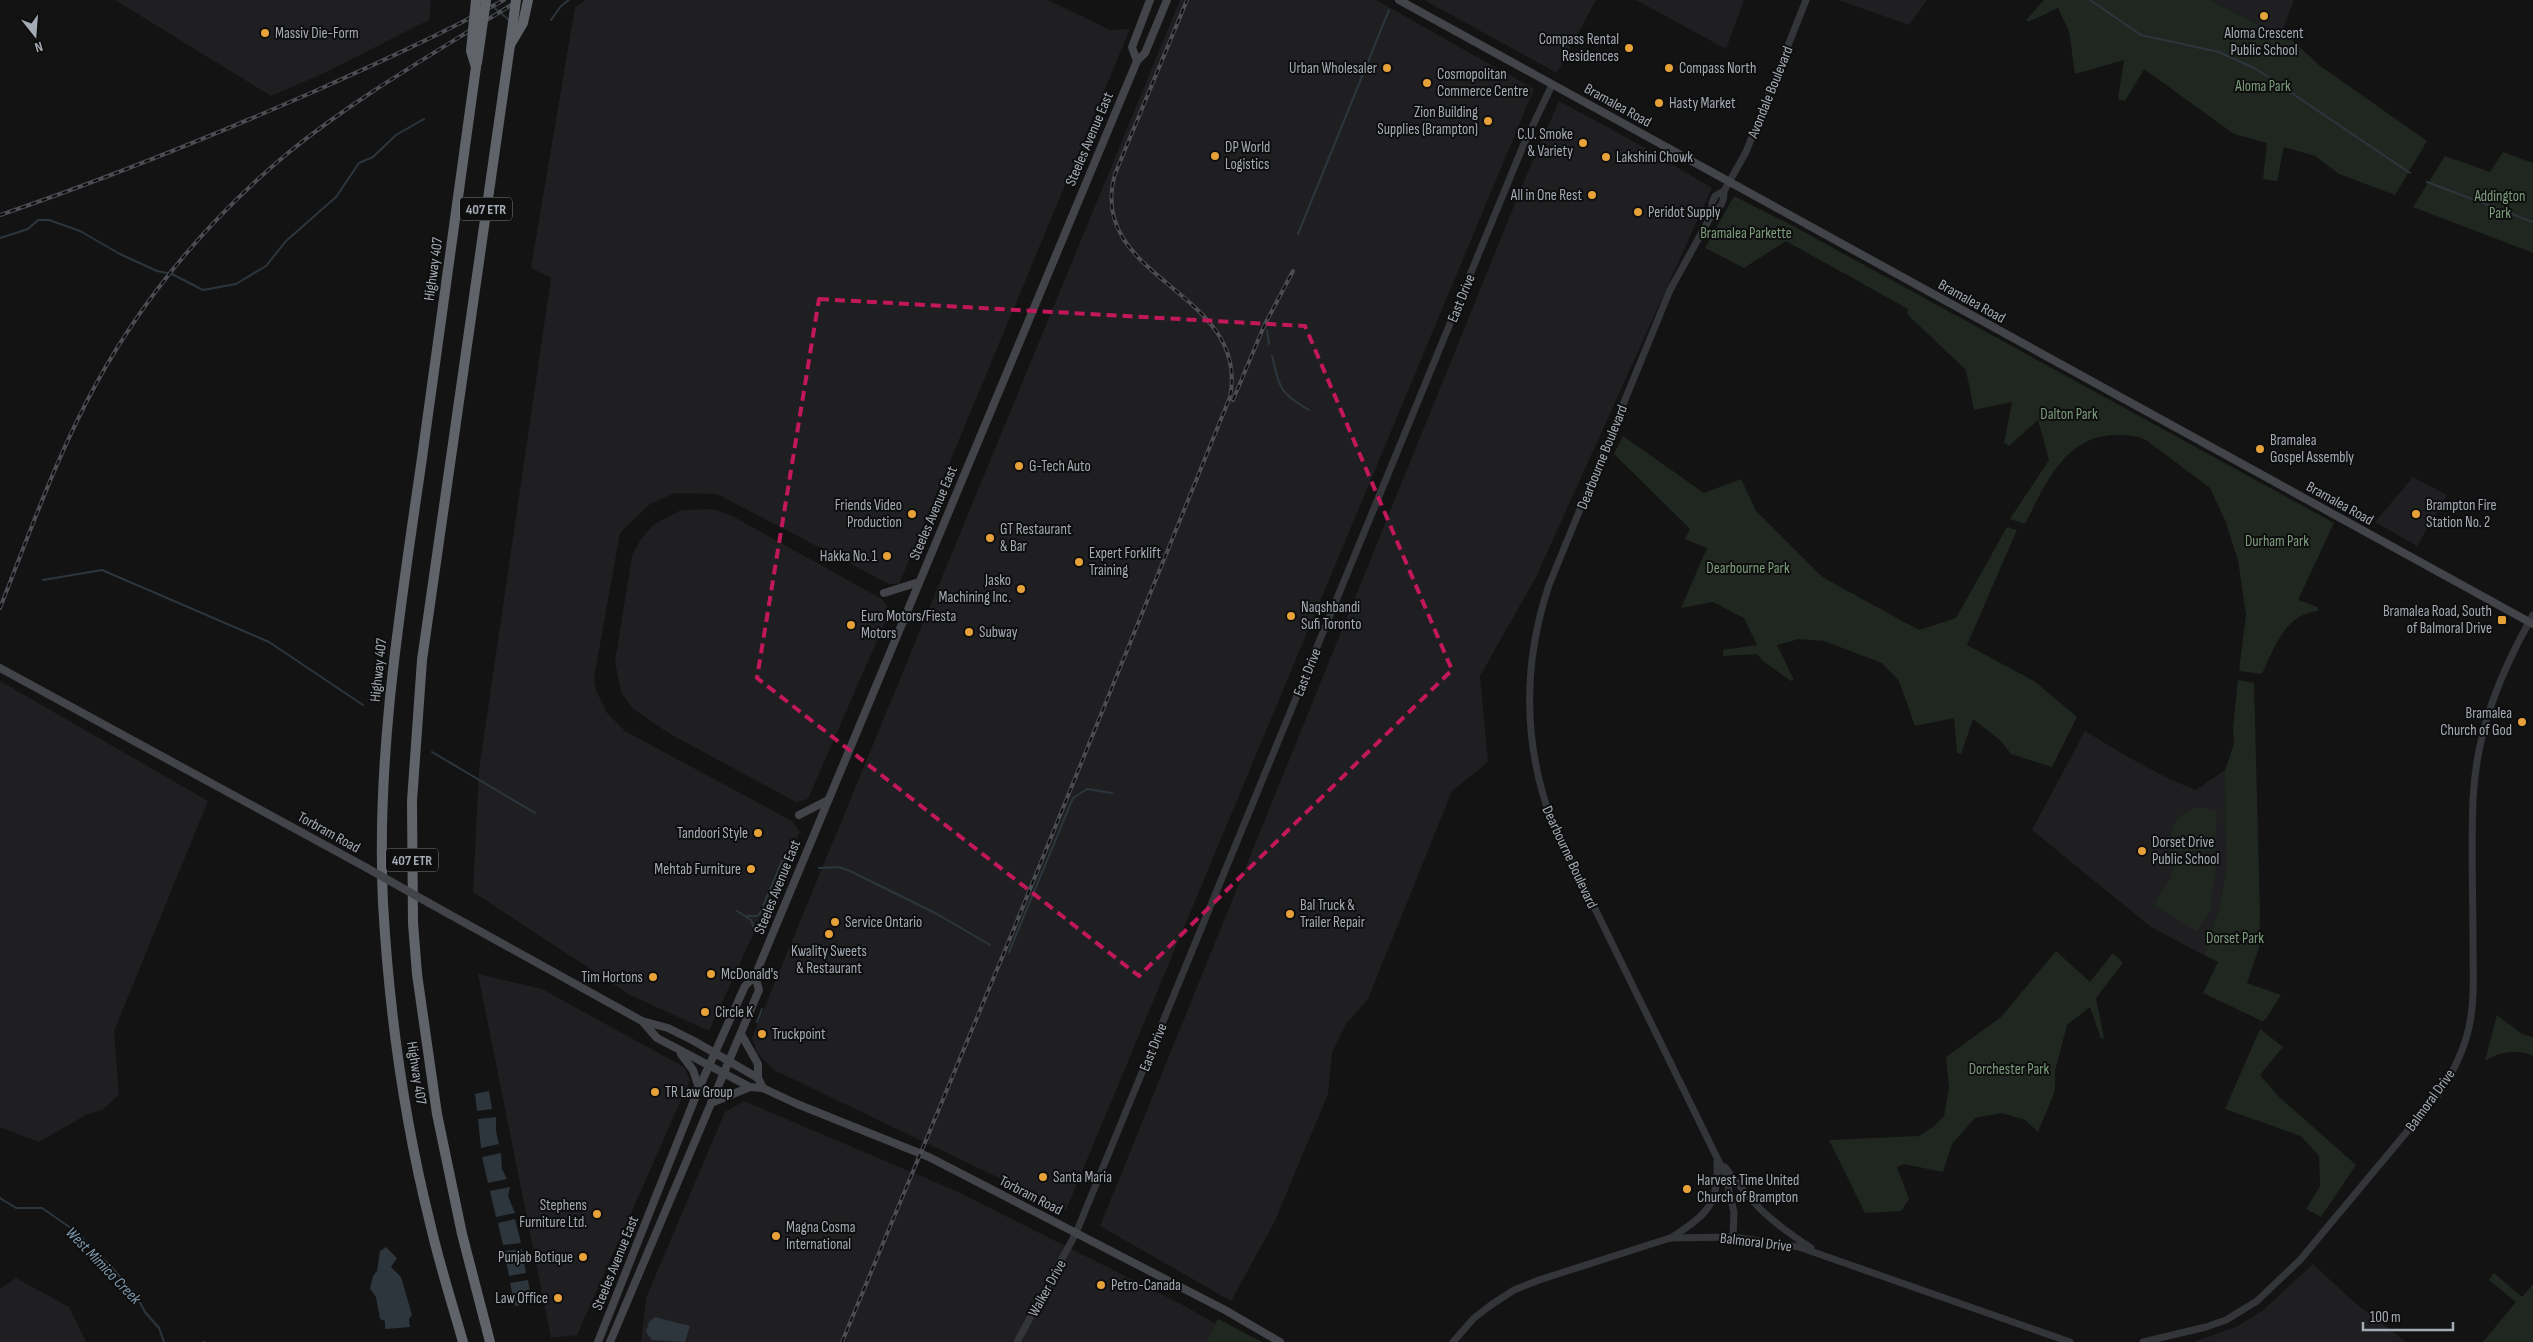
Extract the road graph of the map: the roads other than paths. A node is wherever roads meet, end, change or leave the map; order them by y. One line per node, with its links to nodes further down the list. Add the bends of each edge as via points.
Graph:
1 (476, 0): 11 (highway, bridge, via 471,51)
2 (486, 0): 11 (highway, Highway 407 / 407 ETR, bridge)
3 (516, 0): 9 (highway, Highway 407 / 407 ETR, bridge)
4 (528, 0): 9 (highway, via 523,23)
5 (1150, 0): 10 (main road, Steeles Avenue East, via 1132,47)
6 (1167, 0): 10 (main road, Steeles Avenue East, via 1146,53)
7 (1399, 0): 12 (main road, Bramalea Road)
8 (1806, 0): 13 (street, Avondale Boulevard, via 1746,152)
9 (510, 45): 39 (highway, Highway 407 / 407 ETR, via 422,660 412,801 416,974 435,1105 462,1234)
10 (1136, 61): 14 (main road, Steeles Avenue East)
11 (476, 66): 38 (highway, Highway 407 / 407 ETR, via 402,596 389,707 382,827 389,982 398,1051 430,1223)
12 (1552, 85): 13 (main road, Bramalea Road); 34 (street, East Drive, via 1523,146)
13 (1729, 182): 16 (main road, Bramalea Road); 33 (street, Dearbourne Boulevard, via 1724,191 1724,201 1712,214 1670,290 1550,585 1535,636 1529,694 1534,760 1551,820)
14 (919, 582): 15 (main road); 18 (main road, Steeles Avenue East)
15 (884, 594)
16 (2532, 620): 46 (street, Balmoral Drive, via 2496,686 2478,751 2473,799 2472,1008 2464,1046 2454,1070 2440,1092 2300,1260 2257,1301 2226,1320)
17 (0, 668): 21 (main road, Torbram Road, bridge)
18 (828, 800): 19 (main road); 20 (main road, Steeles Avenue East)
19 (799, 815)
20 (755, 976): 22 (main road, Steeles Avenue East, via 759,990); 24 (main road, Steeles Avenue East, via 744,986)
21 (644, 1022): 23 (main road, Torbram Road, via 657,1038); 24 (main road, Torbram Road, via 668,1028)
22 (741, 1034): 25 (main road, Steeles Avenue East); 28 (main road, via 758,1064)
23 (674, 1047): 26 (main road, Torbram Road); 30 (main road, via 688,1061)
24 (715, 1053): 25 (main road, Torbram Road); 26 (main road, Steeles Avenue East)
25 (729, 1061): 27 (main road, Steeles Avenue East); 28 (main road, Torbram Road)
26 (709, 1066): 27 (main road, Torbram Road); 30 (main road, Steeles Avenue East)
27 (724, 1073): 29 (main road, Torbram Road); 32 (main road, Steeles Avenue East)
28 (758, 1078): 31 (main road)
29 (750, 1087): 31 (main road, Torbram Road); 32 (main road)
30 (699, 1088): 40 (main road, Steeles Avenue East)
31 (763, 1088): 34 (main road, Torbram Road, via 921,1153)
32 (711, 1103): 41 (main road, Steeles Avenue East)
33 (1717, 1157): 35 (street, Dearbourne Boulevard, via 1733,1203); 36 (street, via 1718,1186 1709,1208); 37 (street, via 1760,1211)
34 (1076, 1233): 42 (street, Walker Drive); 43 (main road, Torbram Road, via 1226,1310)
35 (1733, 1237): 36 (street, Balmoral Drive); 37 (street, Balmoral Drive, via 1781,1243)
36 (1670, 1238): 44 (street, Balmoral Drive, via 1514,1290 1474,1318)
37 (1820, 1254): 45 (street, Balmoral Drive)
38 (463, 1342)
39 (490, 1342)
40 (598, 1342)
41 (610, 1342)
42 (1017, 1342)
43 (1280, 1342)
44 (1454, 1342)
45 (2070, 1342)
46 (2145, 1342)

